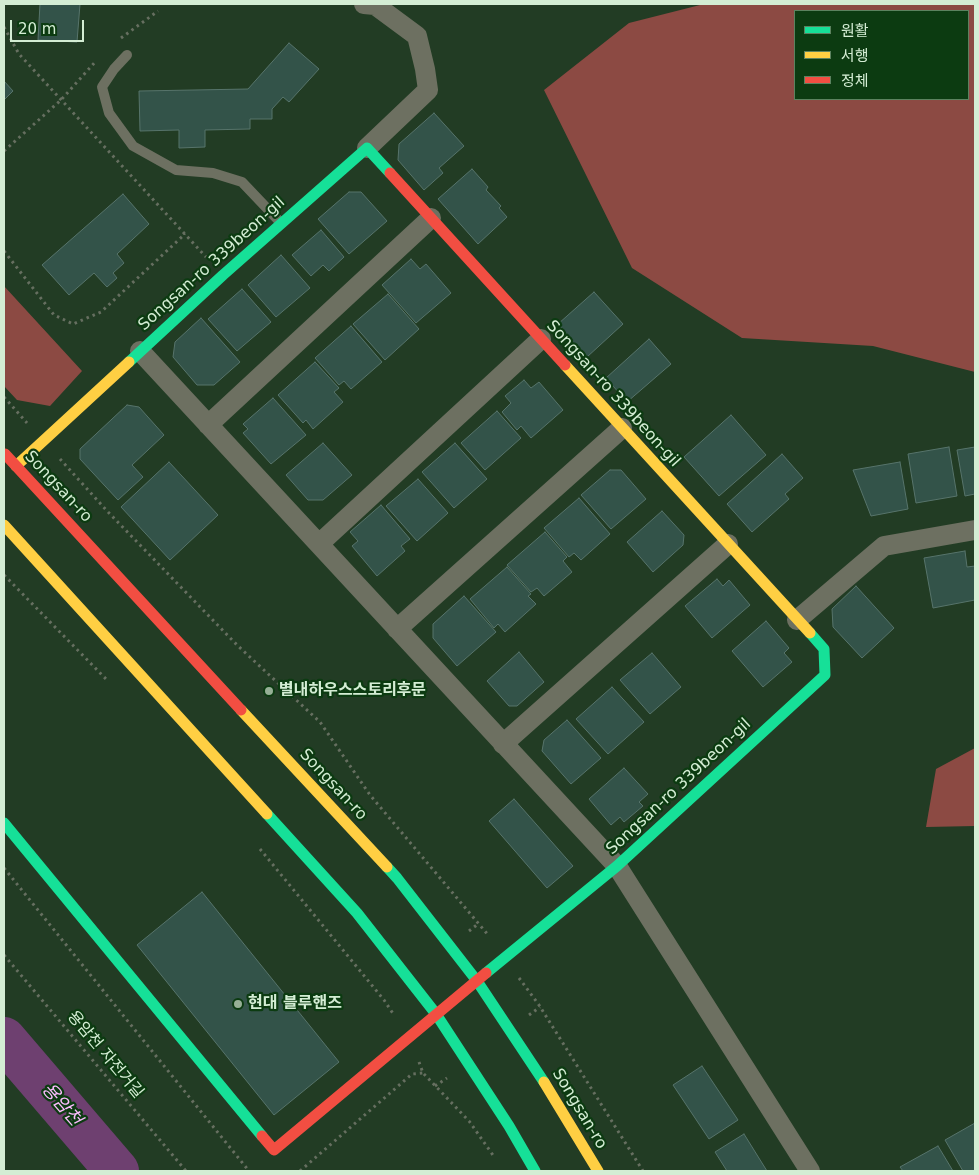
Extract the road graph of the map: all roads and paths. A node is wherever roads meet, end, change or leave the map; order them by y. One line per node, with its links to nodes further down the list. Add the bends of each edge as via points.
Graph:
1 (364, 4): 8 (street, via 375,5 417,36 428,90)
2 (158, 11): 4 (path)
3 (4, 27): 7 (path, via 19,54)
4 (118, 40)
5 (127, 54): 11 (lane, via 102,87 109,113 134,146 176,170 213,172 242,182)
6 (98, 59): 7 (path)
7 (61, 100): 9 (path); 12 (path)
8 (367, 148): 10 (street, Songsan-ro 339beon-gil); 11 (street, Songsan-ro 339beon-gil)
9 (4, 151)
10 (431, 218): 15 (street, Songsan-ro 339beon-gil); 18 (street)
11 (281, 223): 14 (street, Songsan-ro 339beon-gil)
12 (185, 234): 13 (path, via 101,312 73,324 54,316); 14 (path)
13 (4, 251)
14 (223, 275): 16 (street, Songsan-ro 339beon-gil)
15 (541, 339): 19 (street, Songsan-ro 339beon-gil); 25 (street)
16 (140, 351): 18 (street); 20 (street, Songsan-ro 339beon-gil)
17 (4, 397): 20 (path)
18 (208, 425): 25 (street)
19 (622, 428): 26 (street, Songsan-ro 339beon-gil); 29 (street)
20 (44, 441): 22 (street, Songsan-ro 339beon-gil); 37 (path, via 238,646 320,722 370,795)
21 (4, 452): 22 (street, Songsan-ro)
22 (16, 466): 38 (street, Songsan-ro, via 397,878)
23 (4, 524): 39 (street, via 357,913)
24 (975, 530): 28 (street, via 884,546)
25 (319, 544): 29 (street)
26 (728, 544): 28 (street, Songsan-ro 339beon-gil); 31 (street)
27 (4, 574): 30 (path)
28 (797, 620): 34 (street, Songsan-ro 339beon-gil, via 824,649 825,675)
29 (398, 629): 31 (street)
30 (108, 682)
31 (504, 744): 34 (street)
32 (4, 824): 40 (street, Songsan-ro 339beon-gil, via 274,1150)
33 (255, 842): 40 (path, via 384,1000)
34 (617, 866): 37 (street, Songsan-ro 339beon-gil); 49 (street)
35 (4, 868): 44 (path)
36 (4, 955): 43 (path, 용암천 자전거길)
37 (505, 958): 38 (street, Songsan-ro 339beon-gil); 48 (path, via 539,1005)
38 (477, 981): 39 (street, Songsan-ro 339beon-gil); 47 (street, Songsan-ro, via 555,1098)
39 (436, 1014): 40 (street, Songsan-ro 339beon-gil); 46 (street)
40 (410, 1037): 41 (path)
41 (422, 1074): 42 (path, via 469,1121); 45 (path, via 412,1074)
42 (499, 1164)
43 (186, 1171)
44 (249, 1171)
45 (300, 1171)
46 (536, 1171)
47 (598, 1171)
48 (643, 1171)
49 (810, 1171)

